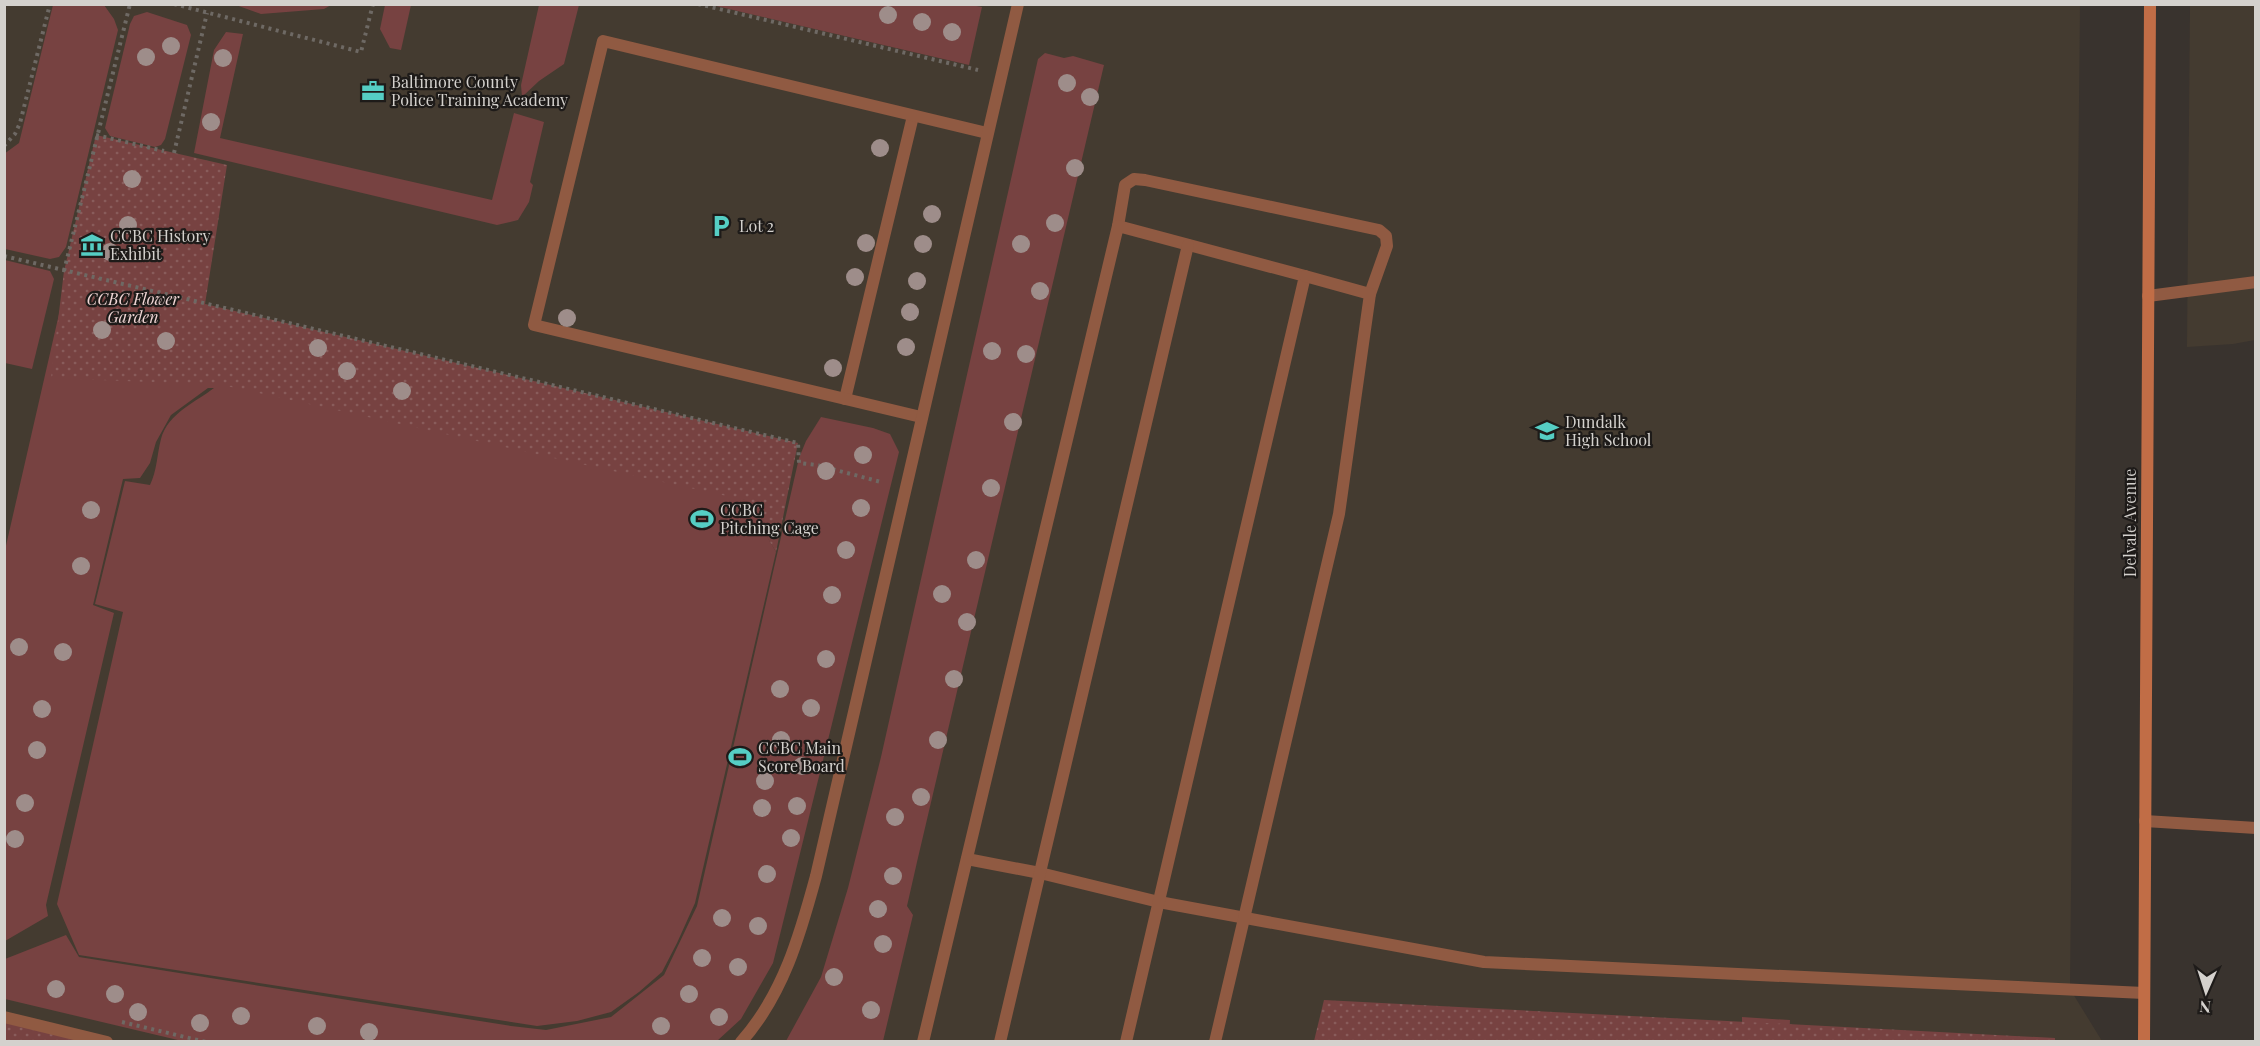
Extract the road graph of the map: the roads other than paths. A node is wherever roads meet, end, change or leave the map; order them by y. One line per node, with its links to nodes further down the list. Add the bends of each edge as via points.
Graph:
1 (1018, 4): 4 (street)
2 (2150, 4): 10 (street, Delvale Avenue)
3 (913, 116): 4 (street); 11 (street); 11 (street, via 603,41 534,325)
4 (987, 133): 12 (street)
5 (1118, 226): 6 (street); 9 (street, via 1125,185 1134,179 1379,230 1386,236 1387,246); 15 (street)
6 (1188, 245): 7 (street); 16 (street)
7 (1305, 276): 9 (street); 17 (street)
8 (2256, 282): 10 (street)
9 (1370, 294): 18 (street, via 1339,514)
10 (2148, 296): 13 (street, Delvale Avenue)
11 (845, 399): 12 (street)
12 (921, 417): 22 (street, via 816,876 799,935 777,990)
13 (2145, 821): 14 (street); 19 (street, Delvale Avenue)
14 (2256, 828)
15 (967, 859): 16 (street); 23 (street)
16 (1040, 873): 17 (street); 24 (street)
17 (1159, 902): 18 (street); 25 (street)
18 (1243, 918): 19 (street, via 1484,962); 26 (street)
19 (2144, 993): 27 (street, Delvale Avenue)
20 (4, 1017): 21 (street)
21 (107, 1041)
22 (741, 1041)
23 (924, 1041)
24 (1000, 1041)
25 (1126, 1041)
26 (1215, 1041)
27 (2144, 1041)

